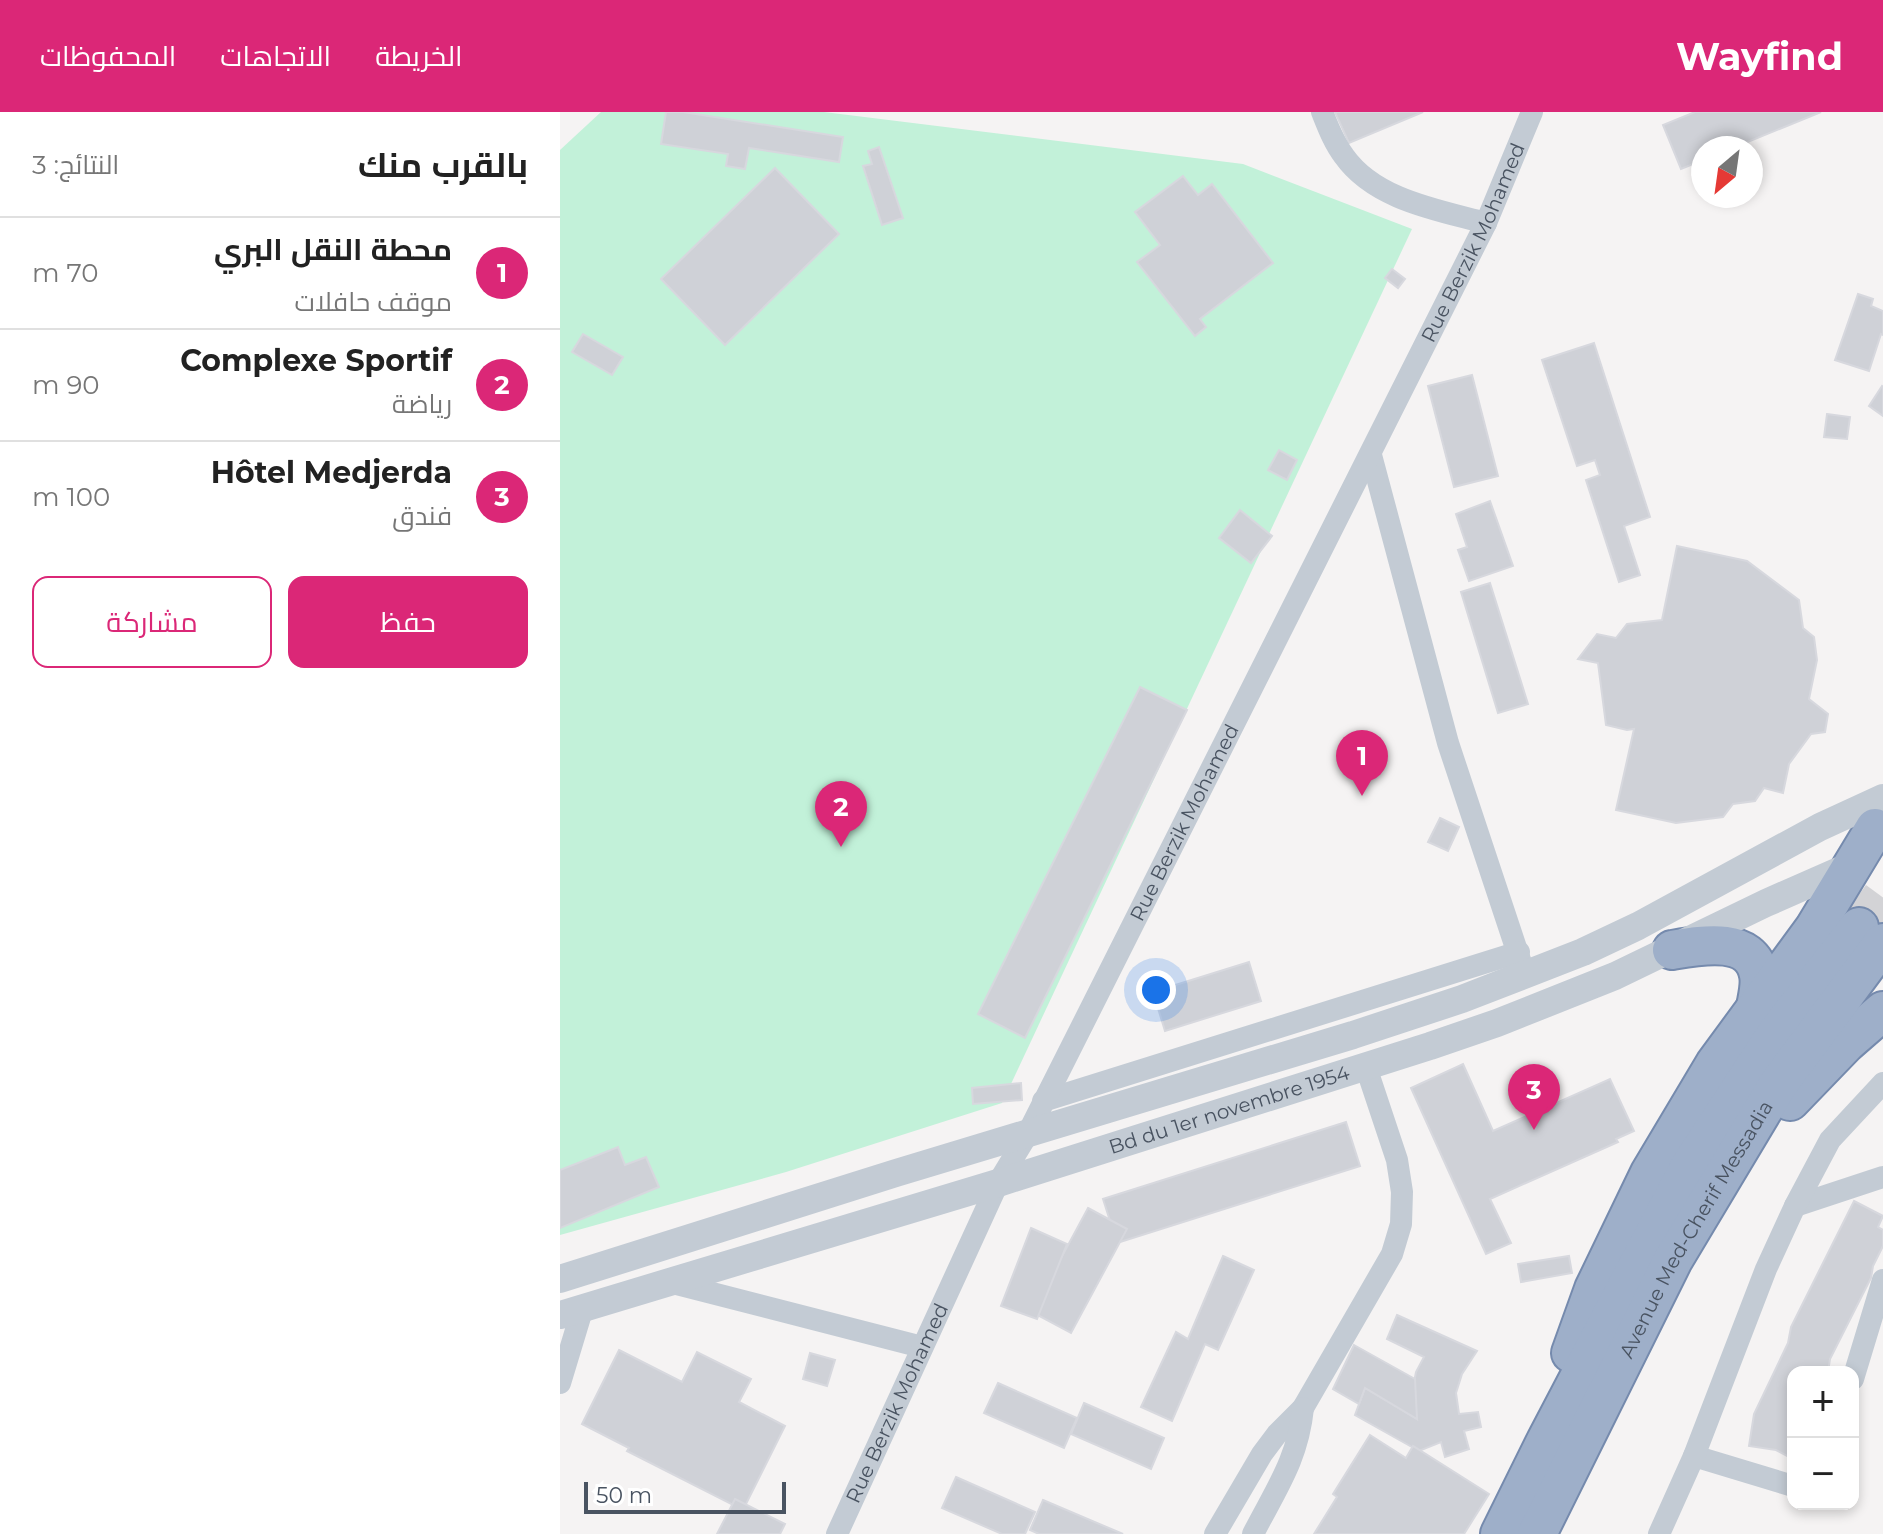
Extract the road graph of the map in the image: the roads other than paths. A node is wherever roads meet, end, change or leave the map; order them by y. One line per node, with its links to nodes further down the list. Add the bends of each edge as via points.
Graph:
1 (1322, 112): 3 (street, via 1344,158 1369,181 1416,203)
2 (1532, 112): 3 (street, Rue Berzik Mohamed)
3 (1486, 223): 4 (street, Rue Berzik Mohamed)
4 (1371, 455): 8 (street, via 1448,743); 13 (street, Rue Berzik Mohamed)
5 (1876, 835): 7 (street, Bd du 1er novembre 1954, via 1766,903); 8 (street, via 1820,827 1583,952); 9 (highway)
6 (1871, 935): 17 (highway, Avenue Med-Cherif Messadia); 27 (highway, via 1776,1034 1690,1166)
7 (1672, 950): 9 (highway, via 1706,945 1746,953 1759,972); 11 (street, Bd du 1er novembre 1954, via 1533,1009)
8 (1522, 964): 13 (street); 14 (street, via 1353,1035)
9 (1756, 1007): 27 (highway, via 1650,1173 1594,1289)
10 (1883, 1011): 17 (highway, via 1800,1089)
11 (1366, 1067): 16 (street, Bd du 1er novembre 1954); 26 (street, via 1397,1160 1401,1224 1392,1254)
12 (1883, 1083): 18 (street, via 1830,1140)
13 (1043, 1101): 14 (street, Rue Berzik Mohamed)
14 (1027, 1135): 16 (street, Rue Berzik Mohamed); 19 (street)
15 (1883, 1177): 18 (street)
16 (998, 1183): 21 (street, Bd du 1er novembre 1954); 23 (street, Rue Berzik Mohamed)
17 (1715, 1193): 34 (highway, Avenue Med-Cherif Messadia, via 1673,1260)
18 (1795, 1206): 28 (street)
19 (560, 1279)
20 (1883, 1280): 24 (street)
21 (669, 1282): 22 (street, Bd du 1er novembre 1954); 23 (street)
22 (571, 1311): 25 (street)
23 (922, 1347): 30 (street, Rue Berzik Mohamed)
24 (1857, 1366)
25 (560, 1383)
26 (1303, 1408): 31 (street, via 1262,1454); 32 (street, via 1292,1459)
27 (1546, 1441): 33 (highway)
28 (1694, 1456): 29 (street); 35 (street)
29 (1787, 1484)
30 (837, 1534)
31 (1215, 1534)
32 (1253, 1534)
33 (1500, 1534)
34 (1537, 1534)
35 (1659, 1534)

